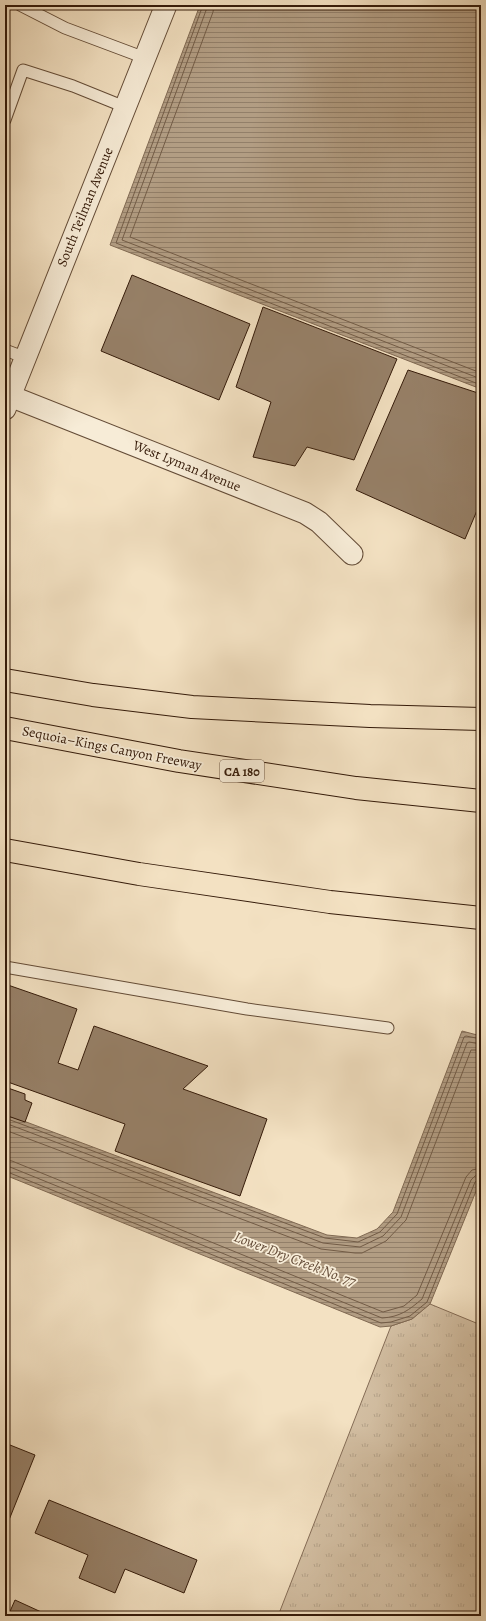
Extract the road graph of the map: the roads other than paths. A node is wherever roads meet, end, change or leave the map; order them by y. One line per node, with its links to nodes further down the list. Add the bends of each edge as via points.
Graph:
1 (20, 5): 3 (lane, via 65,28)
2 (166, 5): 3 (street, South Teilman Avenue)
3 (145, 58): 4 (street, South Teilman Avenue)
4 (125, 107): 5 (lane, via 24,70); 7 (street, South Teilman Avenue)
5 (5, 120)
6 (5, 350): 7 (lane)
7 (26, 358): 8 (street, South Teilman Avenue)
8 (8, 403): 9 (street, West Lyman Avenue, via 305,514 319,522)
9 (352, 554)
10 (5, 680): 12 (highway, via 93,695 192,707)
11 (481, 708): 12 (highway)
12 (370, 716): 13 (highway)
13 (481, 719)
14 (5, 728): 15 (highway, Sequoia–Kings Canyon Freeway / CA 180, via 179,761 356,788)
15 (481, 801)
16 (5, 850): 17 (highway, via 139,874)
17 (330, 902): 18 (highway); 19 (highway)
18 (481, 918)
19 (481, 925)
20 (5, 967): 21 (lane, via 247,1009)
21 (388, 1028)

